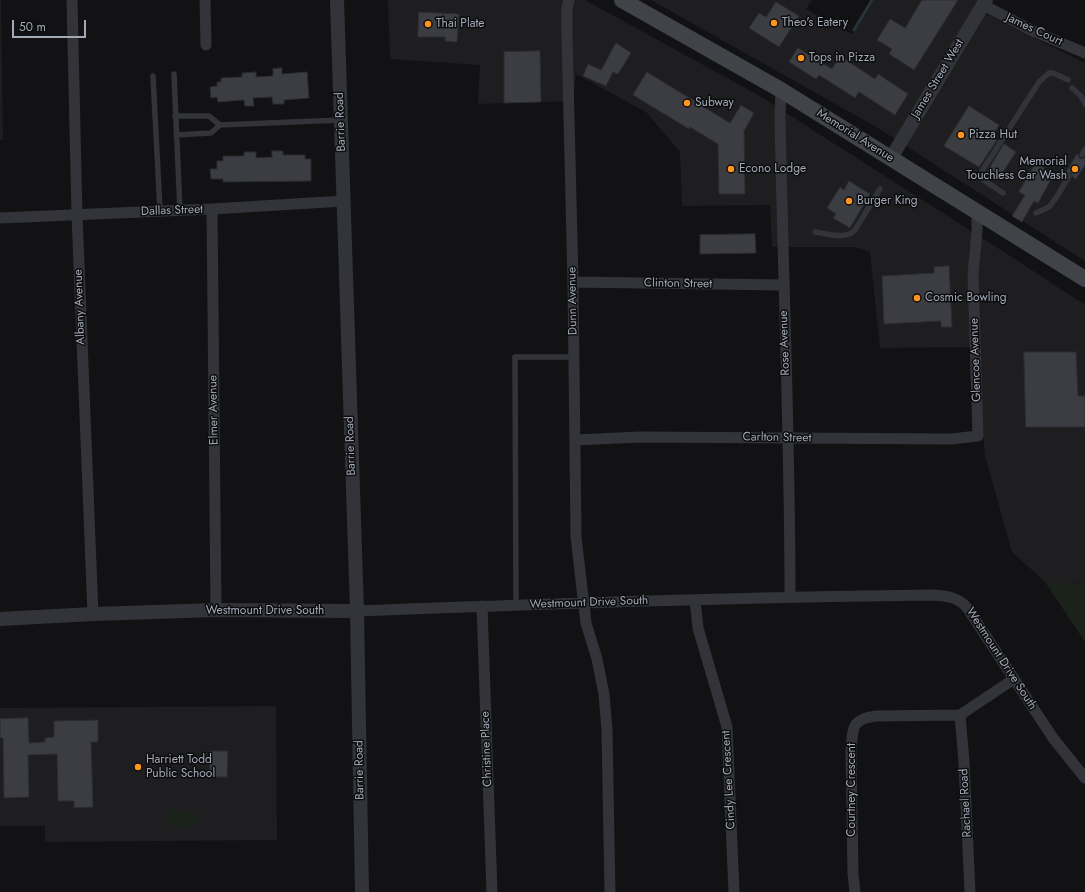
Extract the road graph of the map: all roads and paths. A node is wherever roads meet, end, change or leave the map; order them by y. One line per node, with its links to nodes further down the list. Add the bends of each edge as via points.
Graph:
1 (72, 0): 31 (street, Albany Avenue)
2 (205, 0): 7 (street)
3 (337, 0): 16 (street, Barrie Road)
4 (569, 0): 35 (street, Dunn Avenue, via 567,35)
5 (622, 0): 13 (main road, Memorial Avenue)
6 (985, 3): 8 (street, James Court, via 1035,32); 21 (street, James Street West)
7 (206, 45)
8 (1085, 53)
9 (174, 74): 15 (lane)
10 (154, 76): 28 (lane)
11 (1068, 80): 24 (lane, via 1049,72 1039,82 982,171 982,179)
12 (1072, 88): 14 (lane)
13 (781, 90): 21 (main road, Memorial Avenue); 36 (street, Rose Avenue)
14 (1085, 104)
15 (175, 116): 17 (lane, via 209,116); 18 (lane)
16 (341, 120): 17 (lane); 25 (street, Barrie Road)
17 (220, 125): 18 (lane, via 211,133)
18 (176, 134): 27 (lane)
19 (1085, 149): 20 (lane)
20 (1082, 155)
21 (891, 158): 29 (main road, Memorial Avenue)
22 (1069, 176): 30 (lane, via 1049,207)
23 (880, 188): 33 (lane, via 852,234 846,236)
24 (1003, 193)
25 (344, 201): 26 (street, Dallas Street); 47 (street, Barrie Road)
26 (212, 209): 27 (street, Dallas Street); 46 (street, Elmer Avenue)
27 (180, 211): 28 (street, Dallas Street)
28 (160, 212): 31 (street, Dallas Street)
29 (977, 213): 34 (main road, Memorial Avenue); 38 (street, Glencoe Avenue, via 973,274)
30 (1036, 213)
31 (77, 215): 32 (street, Dallas Street); 48 (street, Albany Avenue)
32 (0, 218)
33 (815, 232)
34 (1085, 279)
35 (573, 282): 36 (street, Clinton Street); 37 (street, Dunn Avenue)
36 (783, 285): 39 (street, Rose Avenue)
37 (574, 357): 40 (street, Dunn Avenue); 44 (lane, via 515,357)
38 (978, 436): 39 (street, Carlton Street, via 951,439)
39 (789, 438): 40 (street, Carlton Street, via 640,437); 41 (street, Rose Avenue)
40 (575, 440): 43 (street, Dunn Avenue, via 576,537)
41 (790, 596): 42 (street, Westmount Drive South); 50 (street, Westmount Drive South, via 952,597 960,600 968,608)
42 (696, 600): 43 (street, Westmount Drive South); 56 (street, Cindy Lee Crescent, via 698,628 727,727)
43 (584, 602): 44 (street, Westmount Drive South); 55 (street, via 588,631 604,694 608,730)
44 (516, 605): 45 (street, Westmount Drive South)
45 (482, 606): 47 (street, Westmount Drive South); 54 (street, Christine Place)
46 (216, 610): 47 (street, Westmount Drive South); 48 (street, Westmount Drive South)
47 (357, 611): 53 (street, Barrie Road)
48 (92, 614): 49 (street, Westmount Drive South)
49 (0, 619)
50 (1014, 679): 51 (street); 52 (street, Westmount Drive South, via 1053,738)
51 (960, 715): 57 (street, Courtney Crescent, via 876,716 858,720 853,732 851,751); 58 (street, Rachael Road)
52 (1085, 778)
53 (362, 892)
54 (492, 892)
55 (610, 892)
56 (734, 892)
57 (855, 892)
58 (970, 892)

